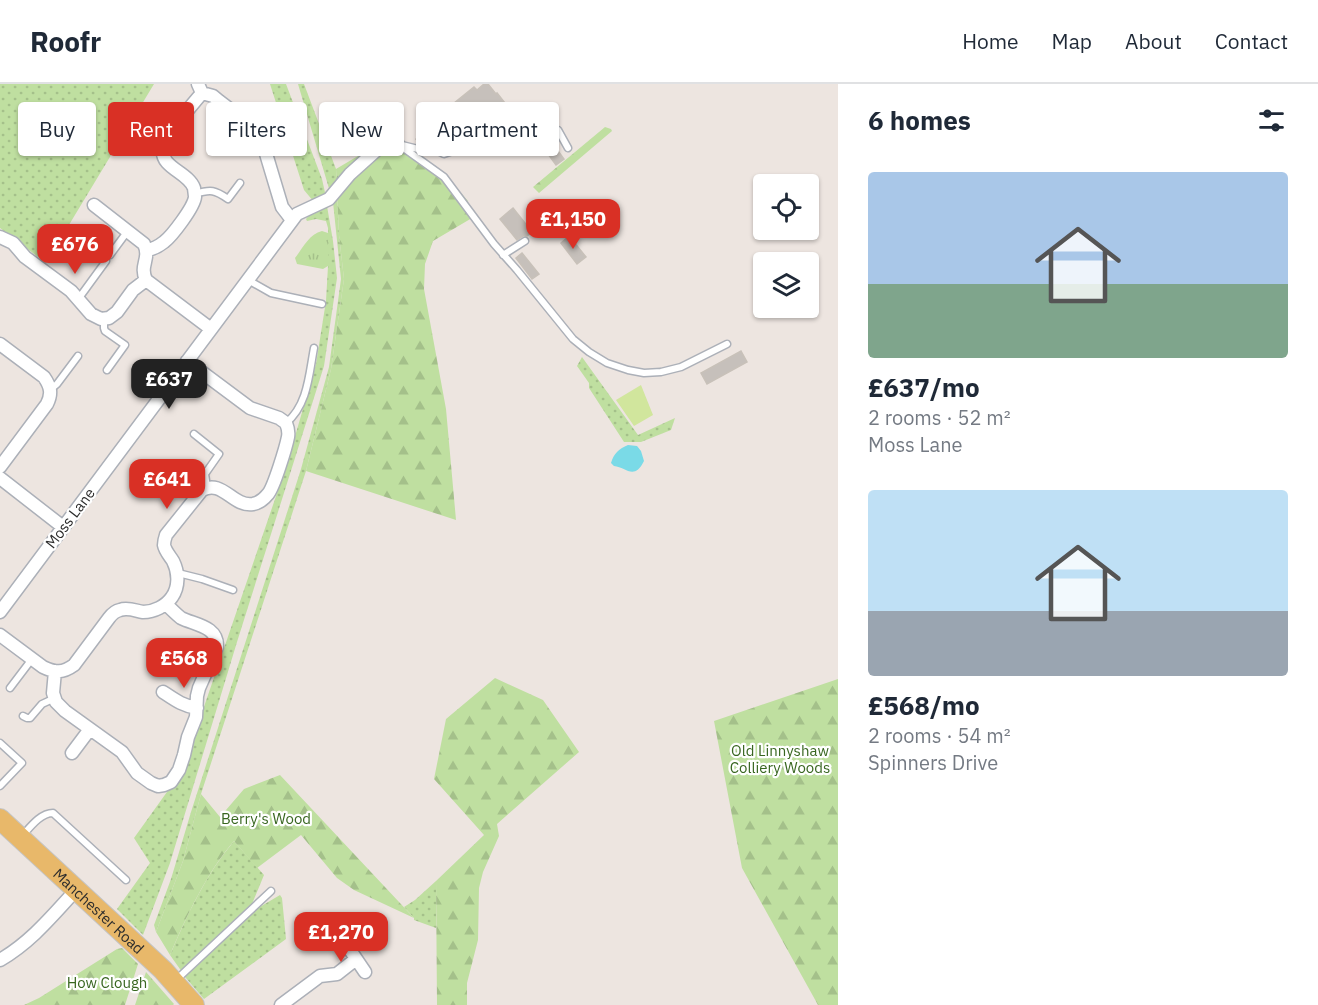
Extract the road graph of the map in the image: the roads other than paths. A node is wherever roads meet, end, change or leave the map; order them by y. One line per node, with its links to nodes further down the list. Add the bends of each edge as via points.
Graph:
1 (200, 88): 7 (street, via 163,147 169,164 189,180); 9 (street, via 261,137 282,207)
2 (404, 146): 4 (lane, via 432,148 444,154 473,144 501,141 518,136 524,129 543,126 558,130)
3 (404, 148): 14 (lane, via 444,177)
4 (568, 148)
5 (370, 156): 9 (street, Moss Lane, via 329,199 302,210)
6 (240, 183): 7 (lane, via 228,199 214,190)
7 (195, 194): 13 (street, via 192,205 169,237)
8 (102, 206): 10 (street)
9 (292, 220): 16 (street, Moss Lane)
10 (128, 230): 13 (street); 17 (lane)
11 (0, 237): 17 (street, via 8,239)
12 (525, 241): 14 (lane)
13 (147, 250): 15 (street, via 143,270)
14 (503, 255): 22 (lane, via 573,339 607,363 644,373 661,372 681,367)
15 (146, 280): 19 (street, via 117,312); 20 (street)
16 (248, 280): 18 (lane, via 271,293); 20 (street, Moss Lane)
17 (79, 298): 19 (street, via 90,314)
18 (322, 304)
19 (104, 319): 26 (lane, via 105,331 125,345)
20 (211, 329): 25 (street, Moss Lane)
21 (0, 344): 27 (street, via 44,377)
22 (727, 344)
23 (314, 348): 28 (lane, via 302,402)
24 (78, 356): 27 (lane)
25 (187, 362): 28 (street, via 250,408); 33 (street, Moss Lane)
26 (107, 370)
27 (51, 389): 30 (street, via 47,404)
28 (286, 423): 32 (street, via 288,436 272,488 264,499 242,503 219,488)
29 (194, 434): 32 (lane, via 219,454 205,474)
30 (0, 467)
31 (0, 478): 33 (street)
32 (207, 487): 34 (street, via 166,536 166,550)
33 (63, 527): 37 (street, Moss Lane)
34 (177, 573): 35 (lane); 36 (street, via 174,595)
35 (233, 590)
36 (166, 604): 40 (street, via 145,612 115,612 74,665); 44 (street, via 177,615 208,629 217,638 197,696)
37 (0, 612)
38 (0, 635): 39 (street)
39 (32, 659): 40 (street); 41 (lane)
40 (55, 671): 43 (street)
41 (10, 688)
42 (163, 692): 44 (street, via 186,707)
43 (55, 698): 45 (lane, via 42,704 30,718); 46 (street, via 65,711)
44 (197, 708): 46 (street, via 179,770 164,785 151,783 137,773 122,753)
45 (23, 716)
46 (90, 729): 48 (street)
47 (0, 743): 49 (lane, via 22,763)
48 (72, 753)
49 (0, 786)
50 (0, 819): 51 (main road, Manchester Road)
51 (20, 838): 52 (lane, via 34,823 53,813); 53 (main road, Manchester Road)
52 (126, 880)
53 (76, 890): 57 (street, via 36,933); 59 (main road, Manchester Road, via 159,967)
54 (271, 891): 59 (lane)
55 (342, 938): 56 (street)
56 (356, 959): 58 (street); 60 (street, via 337,974 320,976)
57 (0, 960)
58 (364, 972)
59 (184, 996)
60 (281, 1005)

